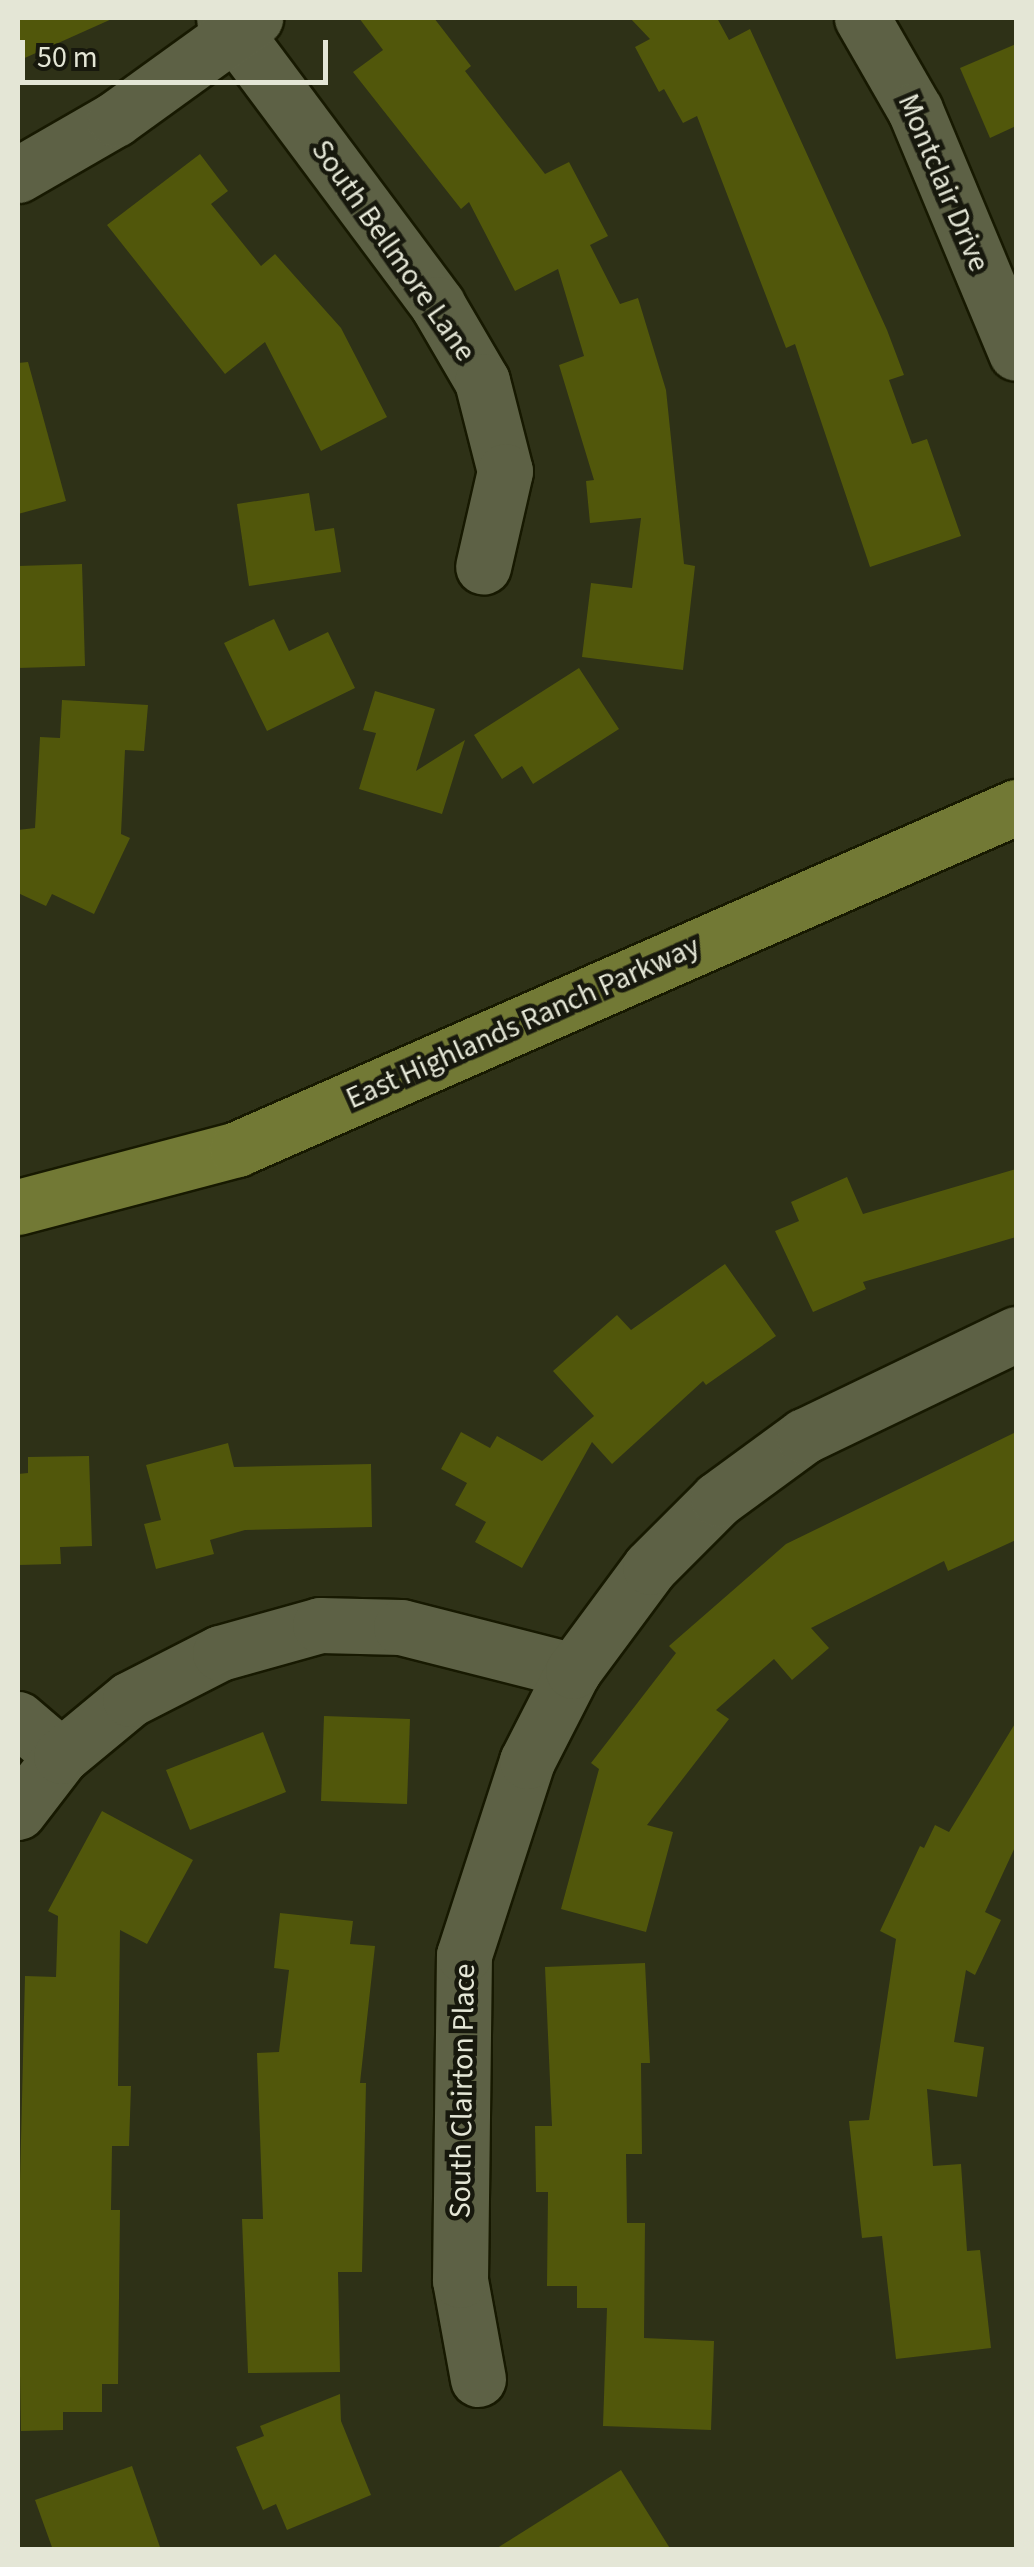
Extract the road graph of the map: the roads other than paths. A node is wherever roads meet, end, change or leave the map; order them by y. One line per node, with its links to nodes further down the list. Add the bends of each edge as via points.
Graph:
1 (862, 18): 4 (street, Montclair Drive)
2 (239, 23): 3 (street, via 115,119); 6 (street, South Bellmore Lane, via 437,304 482,381 505,471)
3 (18, 175)
4 (1001, 275): 5 (street, Montclair Drive)
5 (1016, 352)
6 (483, 567)
7 (1016, 806): 8 (main road, East Highlands Ranch Parkway, via 237,1149)
8 (18, 1207)
9 (1016, 1334): 10 (street, South Clairton Place, via 804,1436 718,1499 650,1567)
10 (573, 1671): 12 (street, via 401,1627 320,1625 220,1652 130,1699); 14 (street, South Clairton Place, via 528,1761 464,1955 460,2280)
11 (18, 1719): 12 (street)
12 (61, 1756): 13 (street)
13 (18, 1812)
14 (478, 2379)

